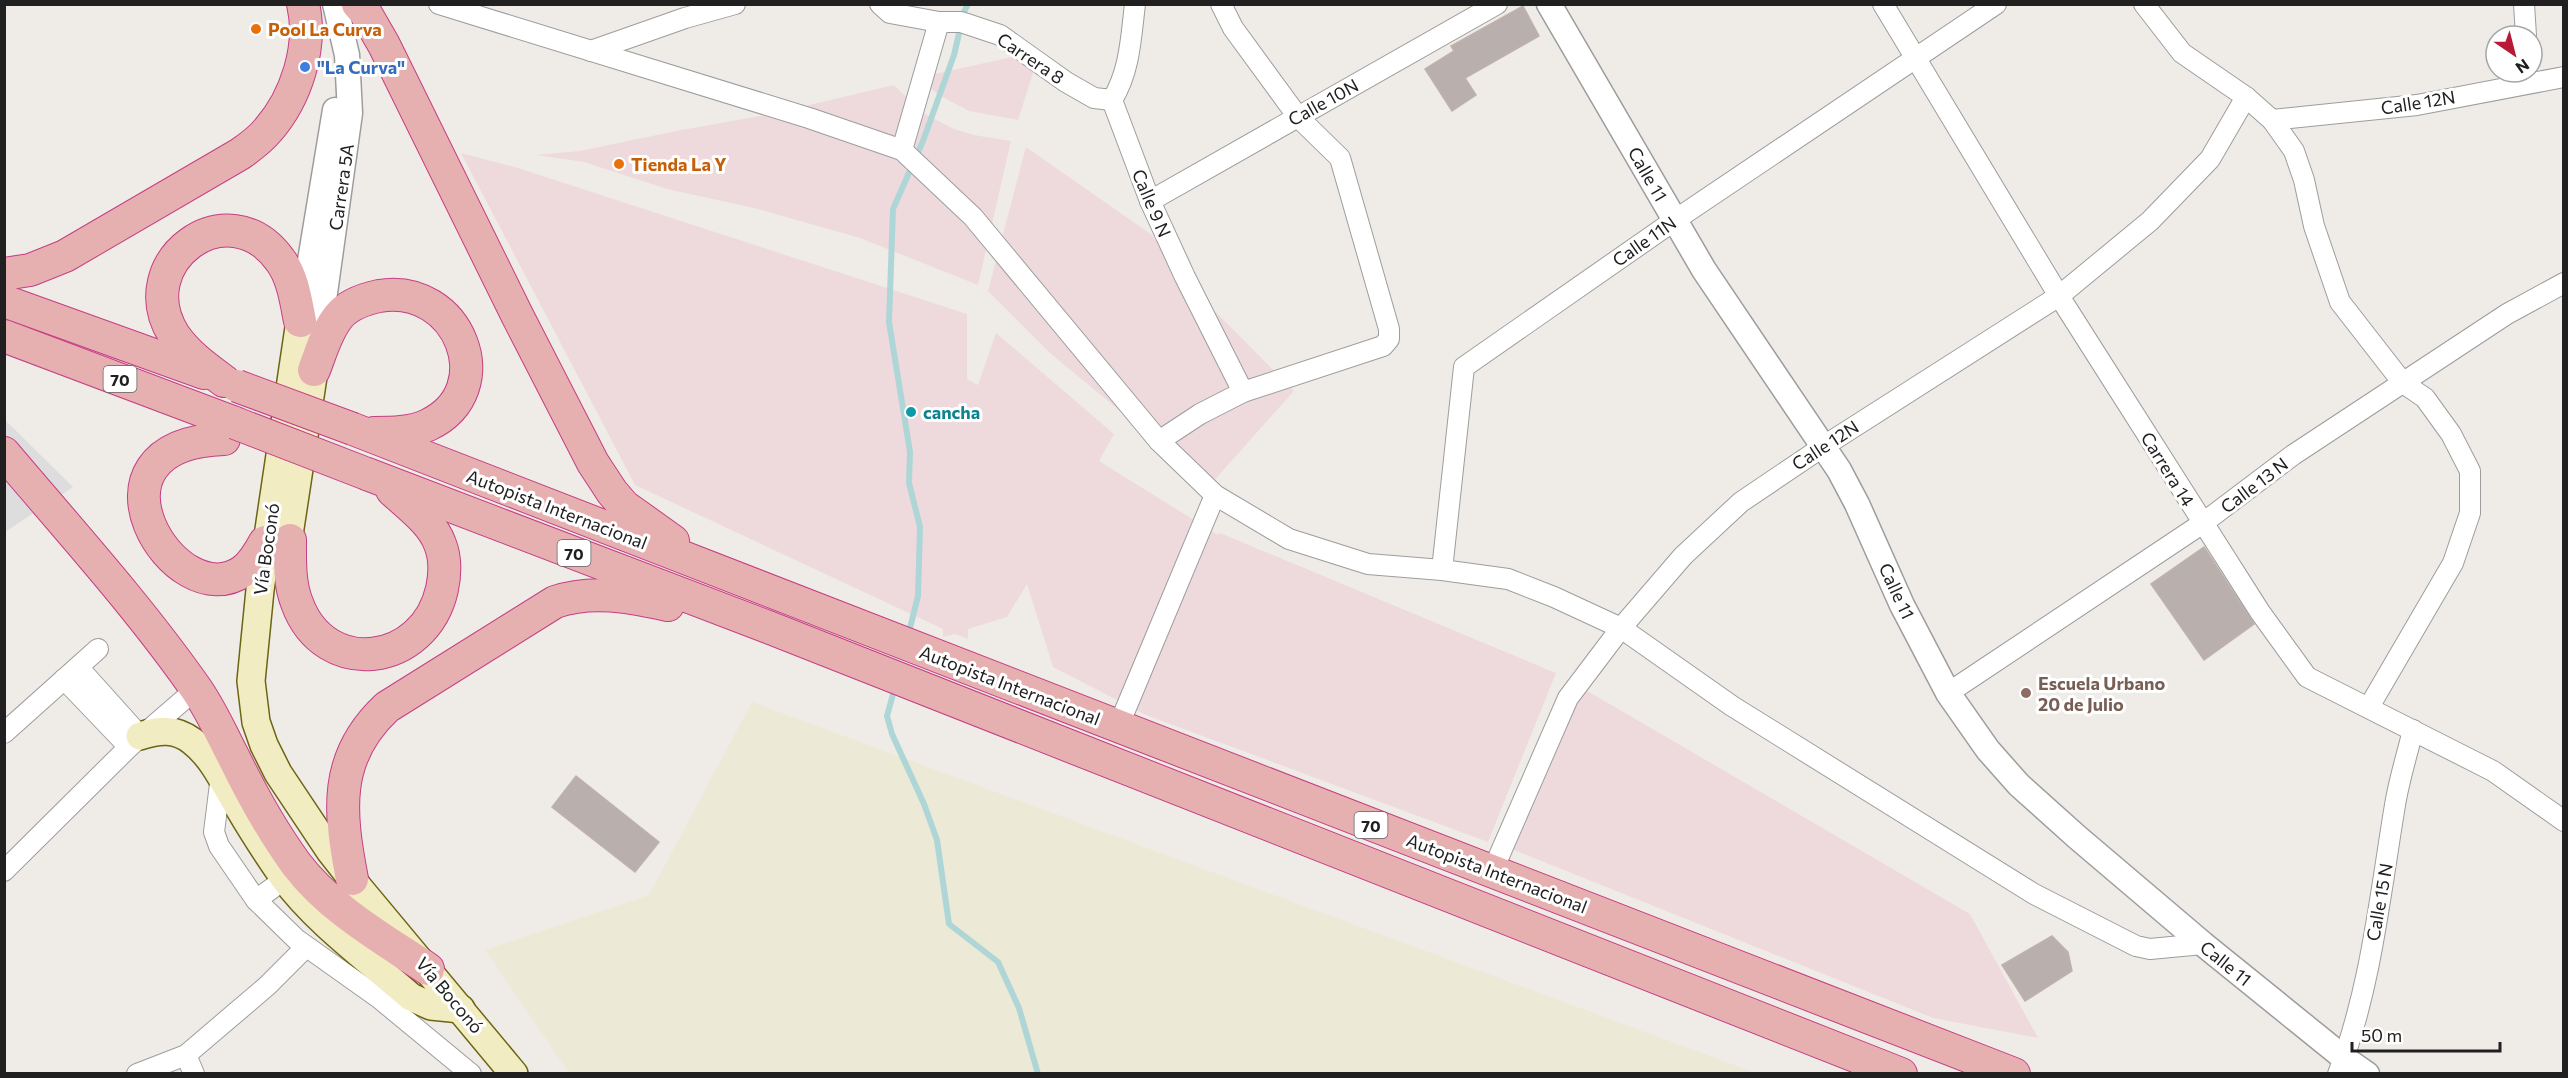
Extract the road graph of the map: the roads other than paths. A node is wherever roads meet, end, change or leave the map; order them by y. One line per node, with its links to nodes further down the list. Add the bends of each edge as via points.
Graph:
1 (303, 4): 30 (highway, via 307,31 299,70 285,106 263,136 240,154 72,252 39,267)
2 (321, 4): 34 (street, Carrera 5A, via 335,55 336,102)
3 (335, 4): 36 (street, Carrera 5A, via 347,55 350,113)
4 (439, 4): 18 (street)
5 (735, 4): 18 (street)
6 (880, 4): 16 (street, Carrera 8, via 890,13)
7 (1135, 4): 24 (street, via 1127,65)
8 (1221, 4): 25 (street, via 1233,28)
9 (1497, 4): 25 (street, Calle 10N)
10 (1549, 4): 29 (street, Calle 11)
11 (1883, 4): 19 (street, Carrera 14)
12 (1996, 4): 19 (street, Calle 11N)
13 (2144, 4): 23 (street, via 2182,53)
14 (2524, 4): 17 (street)
15 (368, 9): 50 (highway, via 563,408 605,483 644,522)
16 (939, 22): 24 (street, Carrera 8, via 961,22 1000,34 1066,82 1094,98); 27 (street)
17 (2525, 24)
18 (591, 51): 27 (street)
19 (1915, 58): 29 (street, Calle 11N); 32 (street, Carrera 14)
20 (2544, 77): 21 (street, Calle 12N)
21 (2564, 77)
22 (2500, 84): 26 (street, Calle 12N, via 2417,105)
23 (2246, 97): 26 (street); 32 (street, Calle 12N, via 2210,159 2150,221)
24 (1112, 100): 28 (street, Calle 9 N)
25 (1298, 117): 28 (street, Calle 10N); 39 (street, via 1340,158 1389,339 1383,346)
26 (2272, 120): 38 (street, via 2294,151 2340,302)
27 (902, 150): 42 (street, via 973,217)
28 (1150, 201): 39 (street, Calle 9 N)
29 (1675, 220): 43 (street, Calle 11, via 1732,313); 49 (street, Calle 11N, via 1464,367)
30 (4, 274)
31 (2564, 283): 38 (street, Calle 13 N, via 2508,314)
32 (2059, 296): 43 (street, Calle 12N); 47 (street, Carrera 14)
33 (4, 301): 37 (highway, Autopista Internacional / 70)
34 (300, 321): 37 (highway, via 282,262 263,244 243,233 221,231 201,236 184,247 165,280 165,315 188,352); 48 (main road, Vía Boconó)
35 (4, 336): 40 (highway, Autopista Internacional / 70)
36 (314, 370): 41 (highway, via 339,316 360,301 385,295 404,296 431,304 448,318 461,340 466,362 463,386 453,405 440,418 420,428 405,432); 48 (main road, Vía Boconó)
37 (231, 383): 41 (highway, Autopista Internacional / 70, bridge)
38 (2403, 383): 47 (street, Calle 13 N, via 2294,455); 57 (street, via 2425,398 2451,434 2470,471 2470,513 2453,563)
39 (1243, 392): 42 (street)
40 (230, 431): 45 (highway, Autopista Internacional / 70, bridge, via 315,453); 48 (highway, via 181,445 155,462 143,490 148,522 173,559 193,575 207,580 221,580 242,572)
41 (358, 431): 50 (highway, Autopista Internacional / 70)
42 (1159, 441): 46 (street)
43 (1824, 446): 52 (street, Calle 12N, via 1741,502 1683,556); 56 (street, Calle 11, via 1857,504 1902,605)
44 (4, 453): 55 (highway)
45 (374, 477): 48 (highway, via 424,520 443,553 444,577 438,606 429,622 407,643 380,653 355,654 321,638 297,603); 51 (highway, Autopista Internacional / 70)
46 (1215, 495): 49 (street, via 1289,538 1368,564); 58 (street)
47 (2202, 523): 56 (street, Calle 13 N); 57 (street, Carrera 14, via 2307,677)
48 (278, 541): 67 (main road, Vía Boconó, via 269,673 270,727 278,773)
49 (1442, 570): 52 (street, via 1508,579)
50 (727, 576): 58 (highway, Autopista Internacional / 70)
51 (768, 627): 67 (highway, via 608,594 569,597 543,608 396,700 369,724 352,756 343,795 342,824); 79 (highway, Autopista Internacional / 70)
52 (1622, 628): 65 (street, Calle 12N, via 1568,698); 69 (street, via 1732,706 2034,894 2136,946 2150,949)
53 (98, 649): 54 (street)
54 (71, 673): 60 (street); 61 (street)
55 (195, 689): 61 (street); 71 (highway, via 252,794 297,866 353,919)
56 (1948, 693): 69 (street, Calle 11, via 1988,750 2019,785)
57 (2369, 707): 59 (street, Carrera 14)
58 (1118, 727): 65 (highway, Autopista Internacional / 70)
59 (2413, 730): 63 (street, Carrera 14, via 2493,771); 74 (street, Calle 15 N, via 2395,803 2359,1013)
60 (4, 733)
61 (134, 742): 62 (main road, via 165,730 181,734 195,743); 64 (street)
62 (221, 777): 66 (main road); 68 (street, via 214,832 219,846)
63 (2564, 821)
64 (4, 871)
65 (1492, 872): 80 (highway, Autopista Internacional / 70)
66 (285, 879): 68 (street); 72 (main road, via 315,913 411,997 431,1006)
67 (352, 879): 71 (main road, Vía Boconó)
68 (256, 900): 70 (street)
69 (2203, 944): 74 (street, Calle 11)
70 (306, 947): 73 (street); 77 (street, via 379,998)
71 (428, 969): 72 (main road, Vía Boconó)
72 (461, 1009): 78 (main road, Vía Boconó)
73 (186, 1055): 75 (street); 76 (street)
74 (2341, 1066): 81 (street, Calle 11)
75 (136, 1074)
76 (194, 1074)
77 (471, 1074)
78 (514, 1074)
79 (1901, 1074)
80 (2014, 1074)
81 (2367, 1074)

